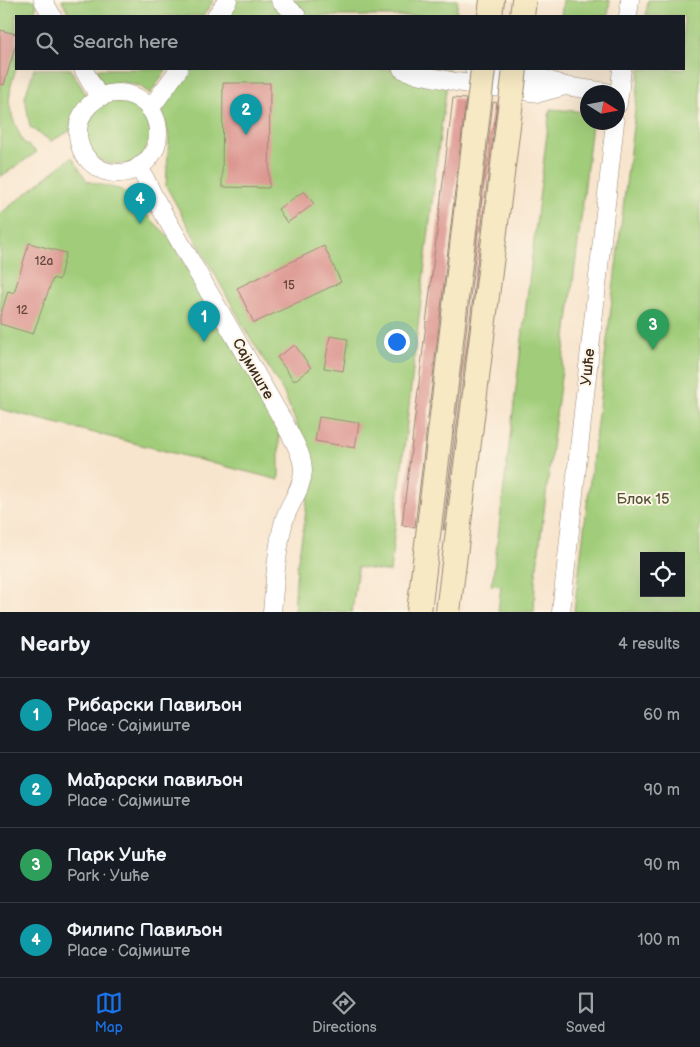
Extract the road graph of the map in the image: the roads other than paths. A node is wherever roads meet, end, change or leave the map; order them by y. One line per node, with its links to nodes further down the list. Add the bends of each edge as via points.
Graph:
1 (43, 0): 7 (street)
2 (228, 0): 8 (street)
3 (280, 0): 9 (street)
4 (492, 0): 10 (main road)
5 (524, 0): 11 (main road)
6 (630, 0): 12 (street)
7 (51, 15)
8 (217, 15)
9 (296, 15)
10 (490, 15)
11 (522, 15)
12 (628, 15)
13 (83, 70): 23 (street)
14 (178, 70): 24 (street)
15 (404, 70): 21 (street, via 456,82 539,92)
16 (482, 70): 21 (street, via 542,78)
17 (483, 70): 28 (main road, bridge)
18 (515, 70): 29 (main road, bridge)
19 (622, 70): 20 (street)
20 (618, 85)
21 (565, 86): 22 (street)
22 (580, 89)
23 (99, 97): 24 (street, via 121,93 142,101); 26 (street, via 86,108 79,124 79,143 84,153 98,168 108,171 129,171)
24 (150, 109): 26 (street, via 158,129 157,140 150,155)
25 (614, 130): 30 (street, Ушће)
26 (139, 166): 27 (street, Сајмиште, via 285,424 301,459 300,487 283,523)
27 (272, 612)
28 (419, 612)
29 (448, 612)
30 (561, 612)

